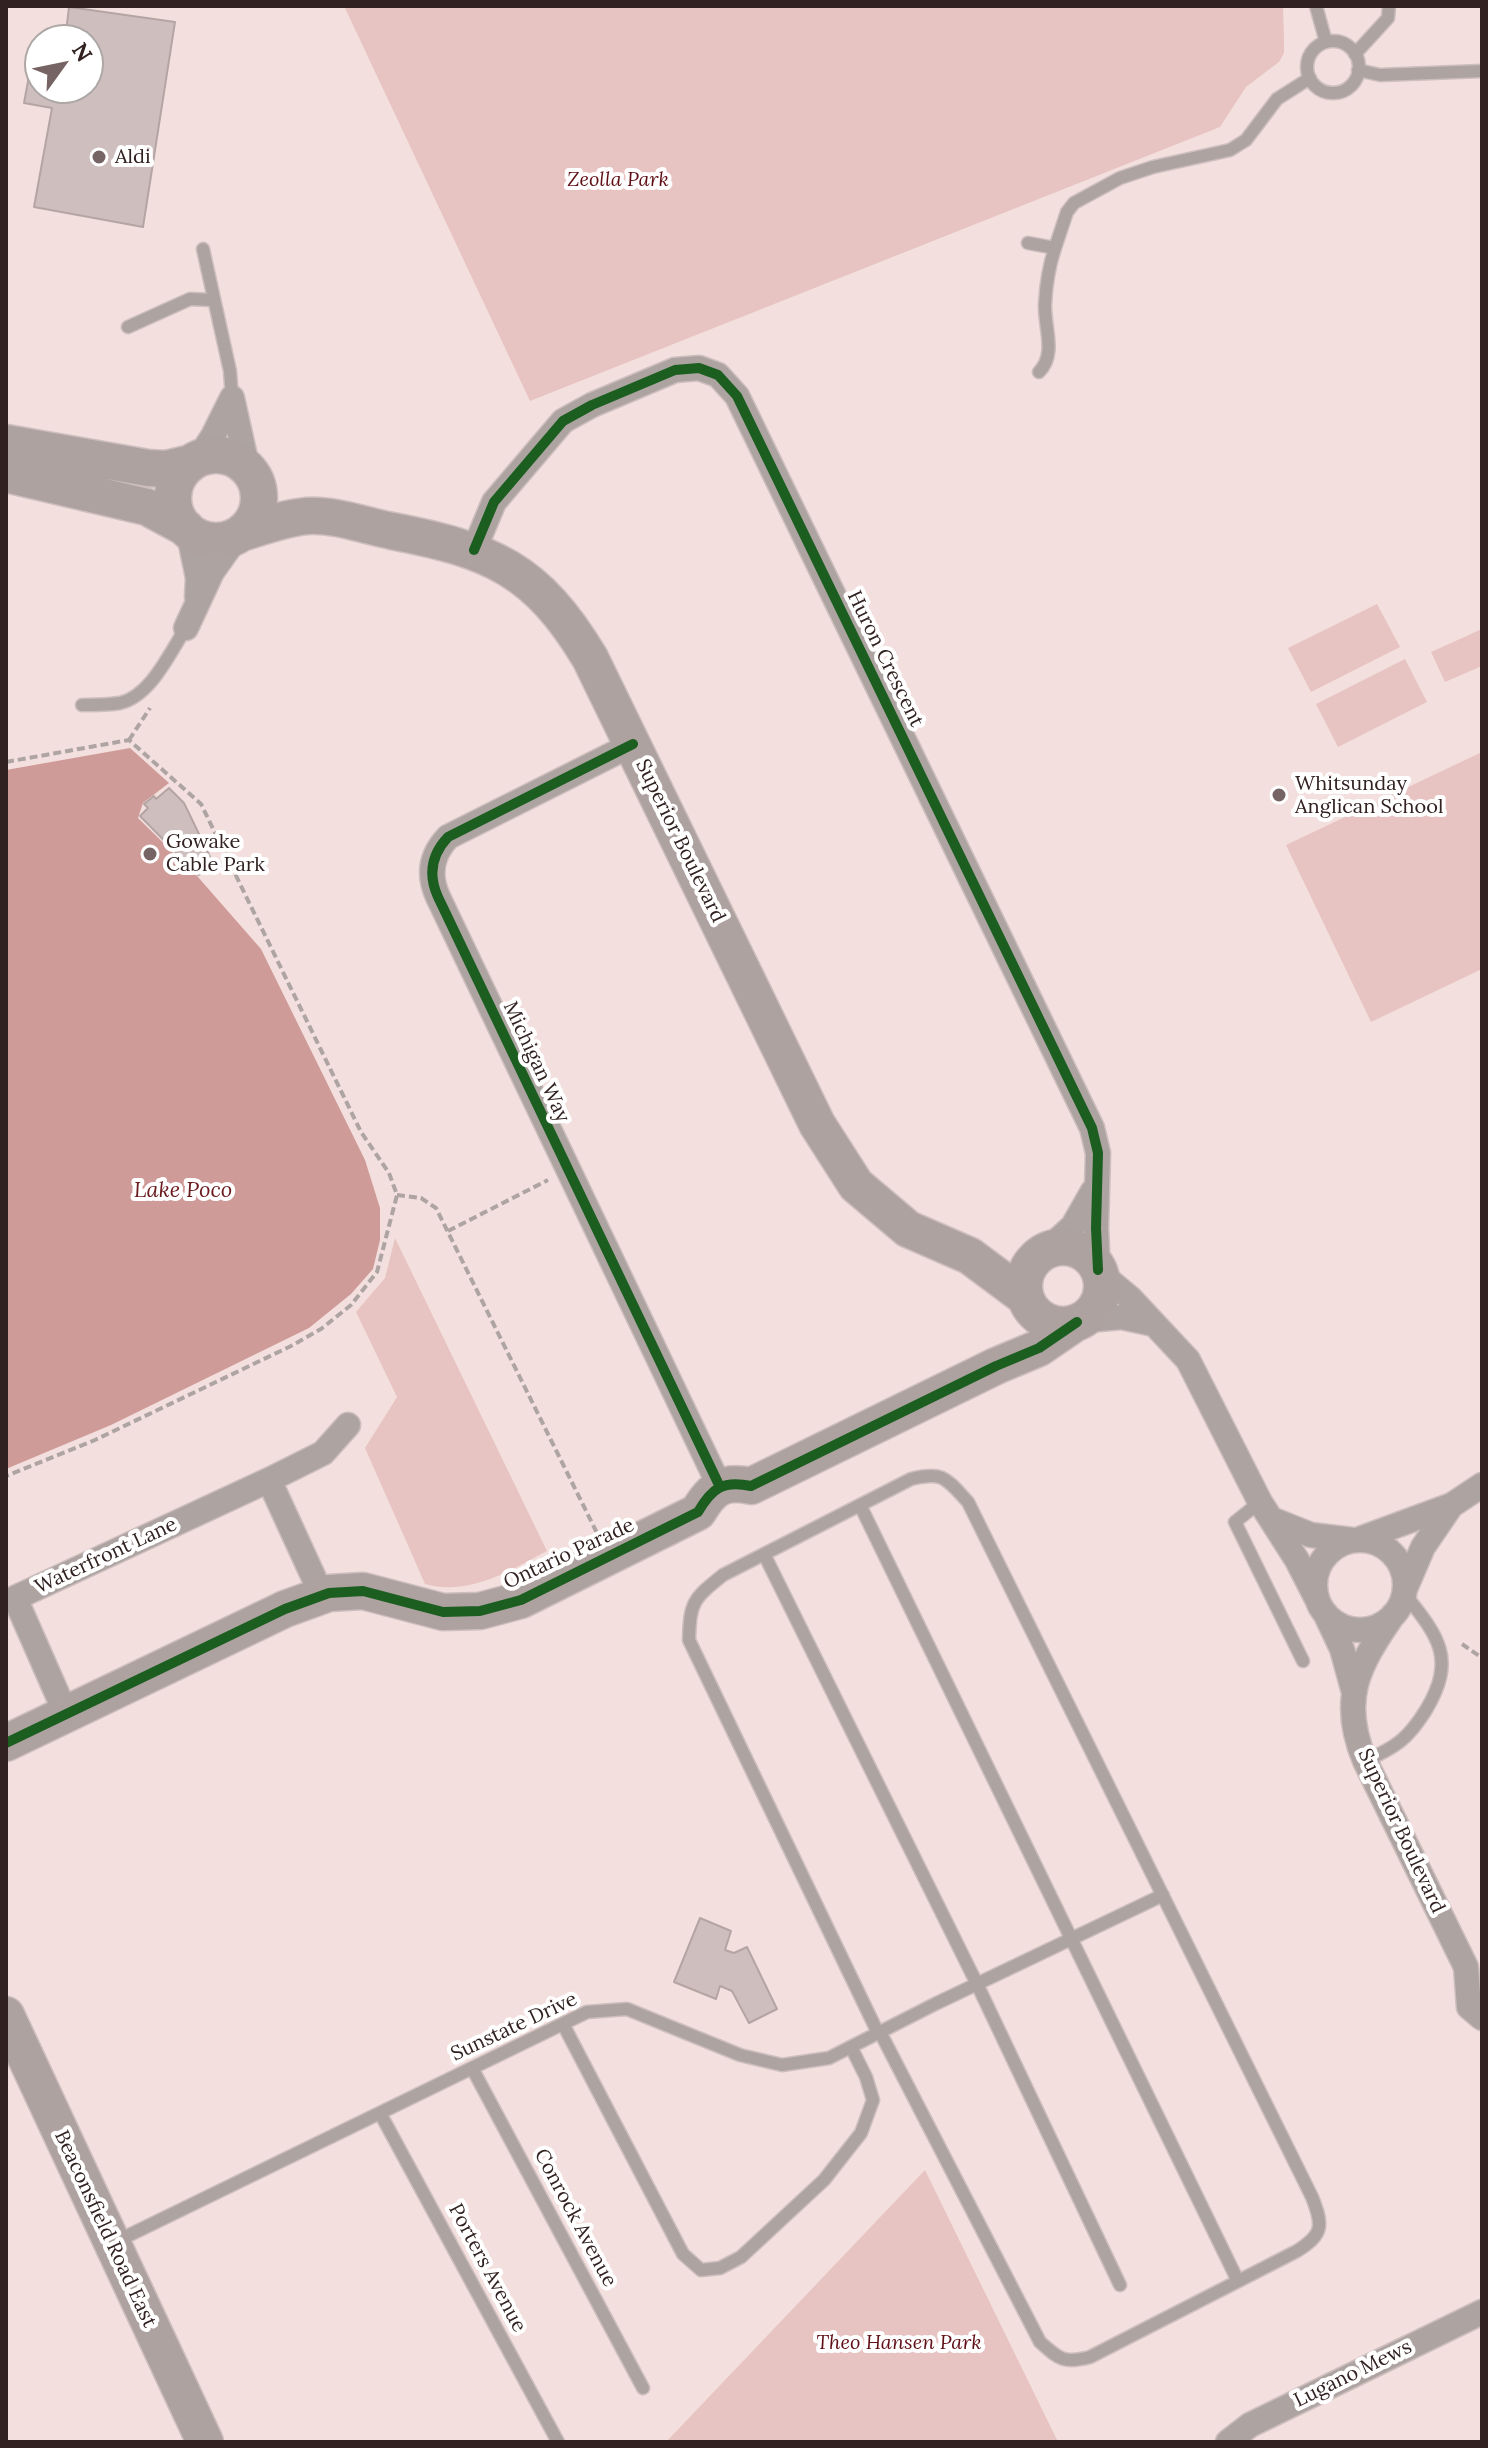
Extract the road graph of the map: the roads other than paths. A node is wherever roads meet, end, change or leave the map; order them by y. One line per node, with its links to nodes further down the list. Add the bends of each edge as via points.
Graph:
1 (1316, 6): 3 (lane)
2 (1389, 6): 4 (lane, via 1388,18)
3 (1326, 42): 4 (lane, via 1343,44); 7 (lane, via 1308,59)
4 (1355, 54): 5 (lane)
5 (1358, 70): 6 (lane, via 1380,75); 7 (lane, via 1351,86 1334,93 1317,88)
6 (1482, 71)
7 (1310, 78): 9 (lane, via 1277,99 1246,140 1230,150 1120,178 1074,203)
8 (1028, 243): 9 (lane)
9 (1055, 248): 13 (lane, via 1046,288 1049,343)
10 (203, 249): 11 (lane)
11 (213, 300): 12 (lane, via 190,299); 14 (lane)
12 (128, 327)
13 (1039, 372)
14 (232, 398): 16 (street); 18 (street)
15 (6, 443): 16 (street, via 148,468)
16 (195, 461): 18 (street, via 225,456); 20 (street, via 179,475 173,492 176,514)
17 (6, 474): 20 (street, via 147,507)
18 (251, 474): 19 (street, Superior Boulevard, via 287,502); 21 (street, via 258,490 257,511)
19 (321, 517): 21 (street, Superior Boulevard); 22 (street, Superior Boulevard)
20 (187, 529): 21 (street, via 210,541); 23 (street, via 198,578)
21 (240, 534): 23 (street, via 216,565)
22 (474, 550): 25 (street, Superior Boulevard, via 525,579 560,612); 26 (street, Huron Crescent, via 494,502 563,421 675,370 699,368 718,375 737,396 766,454 1087,1117 1097,1145)
23 (190, 619): 24 (lane, via 139,694 120,703)
24 (82, 705)
25 (633, 744): 28 (street, Superior Boulevard, via 817,1124 856,1185 908,1229); 37 (street, Michigan Way, via 453,833 435,854 432,877)
26 (1096, 1185): 27 (street, Huron Crescent, via 1073,1226); 29 (street, Huron Crescent)
27 (1046, 1250): 28 (street, Superior Boulevard, via 1011,1257); 29 (street, via 1078,1249); 30 (street, via 1029,1265)
28 (970, 1256): 30 (street, Superior Boulevard)
29 (1099, 1271): 31 (street, via 1102,1288 1097,1304); 32 (street, Superior Boulevard)
30 (1026, 1299): 31 (street, via 1047,1321); 33 (street, via 1021,1336)
31 (1078, 1322): 32 (street, via 1121,1317); 33 (street, via 1039,1348)
32 (1154, 1324): 40 (street, Superior Boulevard, via 1196,1373)
33 (996, 1366): 37 (street, via 751,1486 733,1482)
34 (348, 1425): 35 (street, Waterfront Lane, via 323,1453)
35 (269, 1480): 43 (street); 48 (street, Waterfront Lane, via 15,1598)
36 (1482, 1485): 39 (street)
37 (720, 1487): 43 (street, Ontario Parade, via 708,1494 698,1512 521,1600 480,1611 443,1612 363,1591)
38 (860, 1505): 42 (lane); 51 (lane, via 932,1473 949,1481 968,1502); 52 (lane)
39 (1452, 1505): 41 (street); 44 (street, via 1423,1547)
40 (1265, 1511): 41 (street, via 1302,1533); 45 (street, Superior Boulevard); 46 (lane, via 1235,1522)
41 (1355, 1540): 44 (street, via 1380,1545 1394,1557 1403,1573); 45 (street, via 1329,1552 1319,1566 1315,1584)
42 (764, 1554): 54 (lane); 58 (lane, via 698,1595 690,1612 689,1640)
43 (320, 1597): 48 (street, Ontario Parade)
44 (1400, 1599): 45 (street, via 1370,1629 1335,1622); 47 (street); 50 (lane, via 1424,1619 1442,1658 1442,1676 1409,1736)
45 (1320, 1605): 47 (street, Superior Boulevard, via 1342,1649)
46 (1303, 1661)
47 (1353, 1689): 50 (street, Superior Boulevard)
48 (66, 1714): 49 (street, Ontario Parade)
49 (6, 1743)
50 (1365, 1761): 53 (street, Superior Boulevard)
51 (1163, 1895): 52 (lane, Sunstate Drive); 63 (lane, via 1321,2220 1315,2239)
52 (1071, 1939): 54 (lane, Sunstate Drive); 63 (lane)
53 (1474, 1974): 56 (street, Superior Boulevard, via 1468,2004)
54 (977, 1984): 58 (lane, Sunstate Drive); 64 (lane)
55 (6, 2015): 62 (street, Beaconsfield Road East)
56 (1482, 2018)
57 (563, 2024): 59 (lane, Sunstate Drive, via 587,2012 627,2009 740,2055 782,2065 829,2058); 59 (lane, via 683,2254 701,2270 741,2257 824,2180 861,2133 873,2100); 60 (lane, Sunstate Drive)
58 (879, 2032): 59 (lane, Sunstate Drive); 63 (lane, via 1040,2342 1056,2357 1071,2362 1090,2357)
59 (851, 2047)
60 (472, 2068): 61 (lane, Sunstate Drive); 66 (lane, Conrock Avenue)
61 (380, 2113): 62 (lane, Sunstate Drive); 68 (lane, Porters Avenue)
62 (112, 2244): 67 (street, Beaconsfield Road East)
63 (1238, 2281)
64 (1120, 2285)
65 (1482, 2312): 69 (street, Lugano Mews, via 1250,2425)
66 (643, 2388)
67 (205, 2442)
68 (558, 2442)
69 (1228, 2442)

